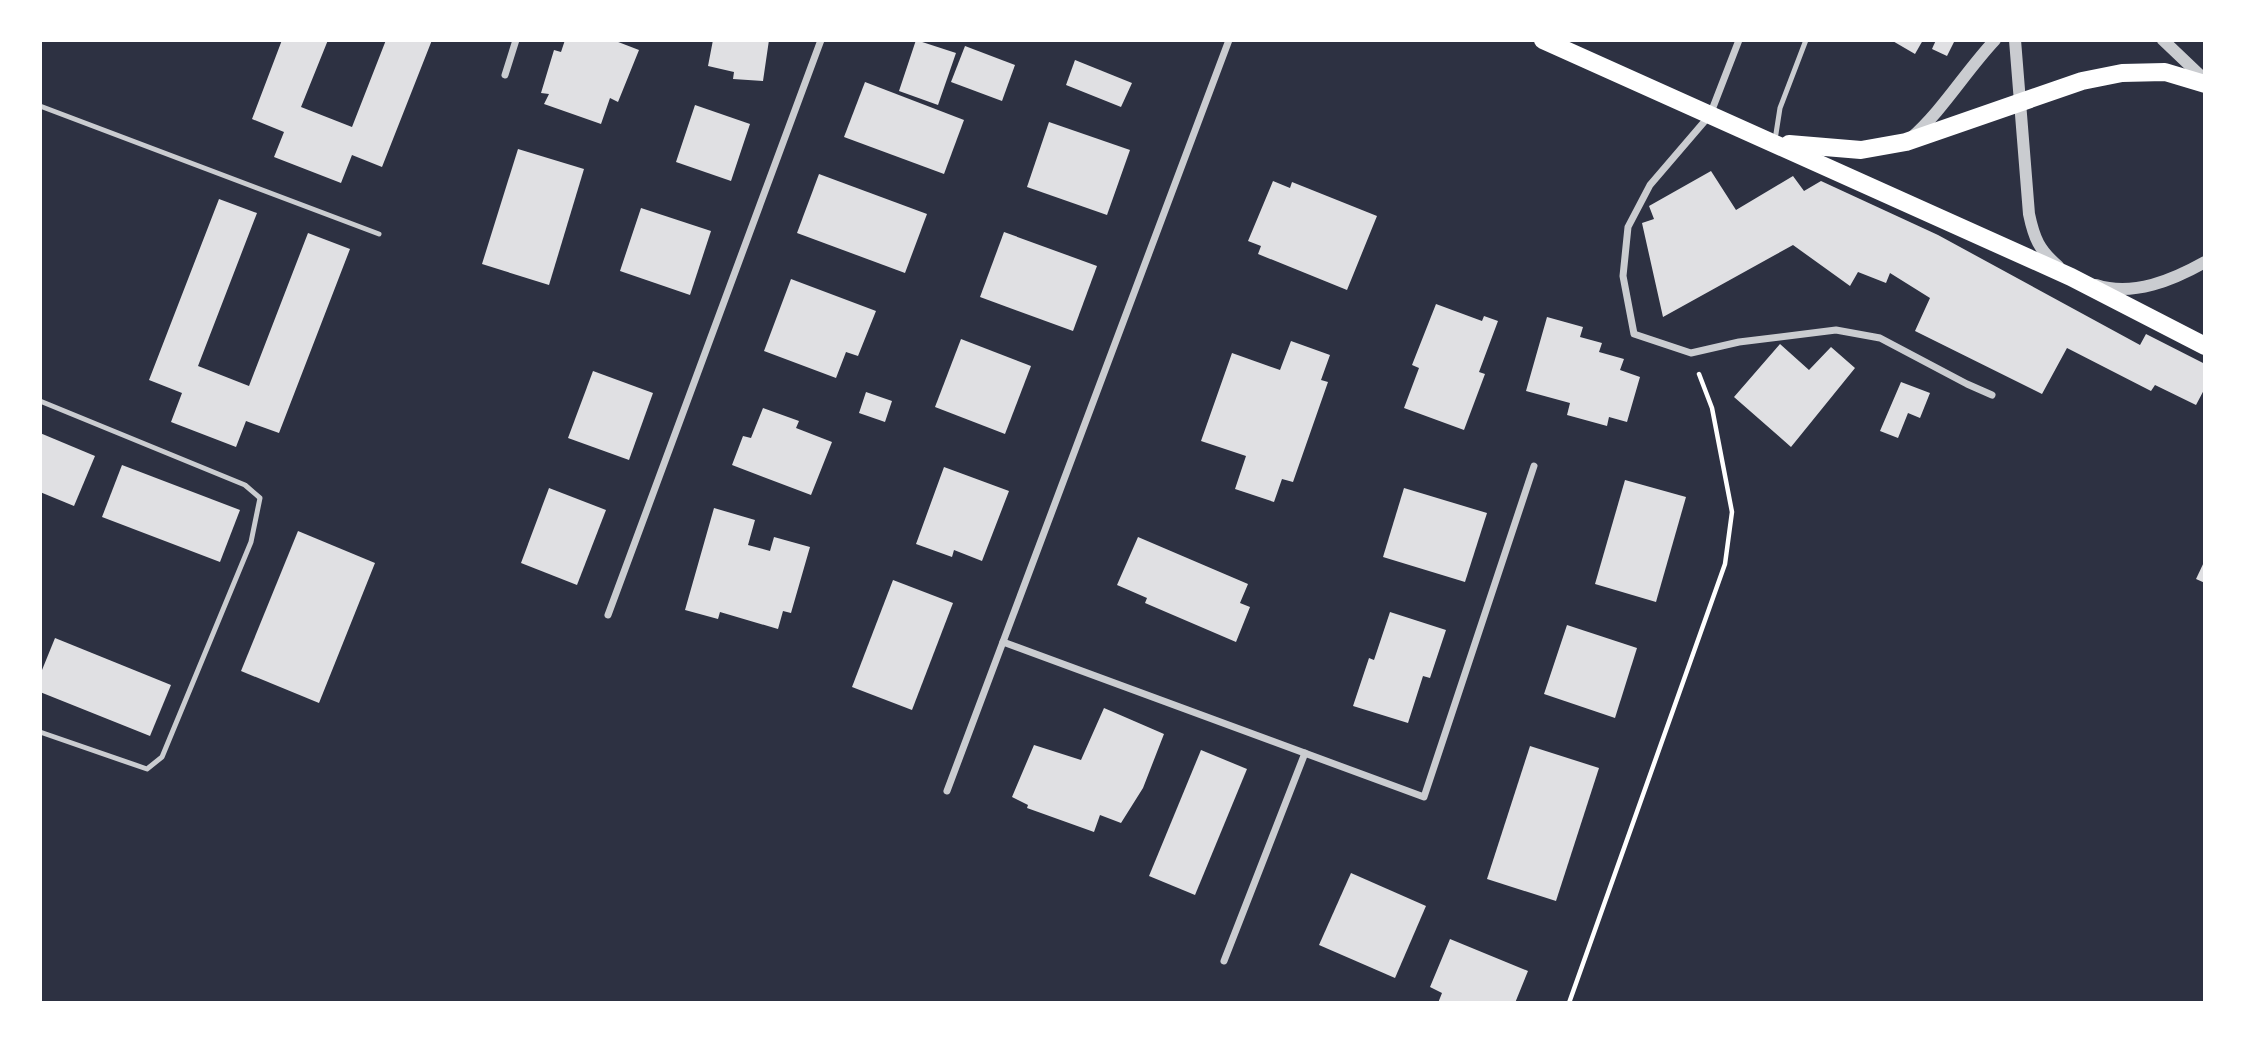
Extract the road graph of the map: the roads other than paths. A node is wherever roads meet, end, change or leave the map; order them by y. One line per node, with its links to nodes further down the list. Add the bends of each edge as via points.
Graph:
1 (516, 40): 10 (street)
2 (821, 40): 24 (street)
3 (1229, 40): 25 (street)
4 (1543, 40): 14 (main road)
5 (1739, 40): 14 (street)
6 (1805, 40): 16 (lane, via 1780,108)
7 (1995, 40): 15 (street, via 1929,122)
8 (2015, 40): 12 (street)
9 (2163, 40): 11 (street)
10 (505, 75)
11 (2205, 82): 12 (main road, via 2165,72 2122,73 2082,81)
12 (2020, 103): 15 (main road); 19 (street, via 2033,235 2045,255)
13 (40, 106): 17 (lane)
14 (1710, 115): 16 (main road); 21 (street, via 1650,185 1628,228 1623,276 1634,334 1691,353 1836,330 1881,338)
15 (1906, 142): 16 (main road, via 1861,150)
16 (1775, 143): 19 (main road)
17 (379, 234)
18 (2205, 262): 19 (street, via 2161,283 2140,287 2106,288)
19 (2071, 277): 20 (main road)
20 (2205, 346)
21 (1992, 395)
22 (40, 401): 26 (lane, via 246,485 260,498 251,542 162,757 147,769)
23 (1534, 467): 27 (street, via 1424,797)
24 (608, 615)
25 (1003, 642): 27 (street); 28 (street)
26 (40, 732)
27 (1306, 753): 29 (street)
28 (947, 791)
29 (1224, 961)

